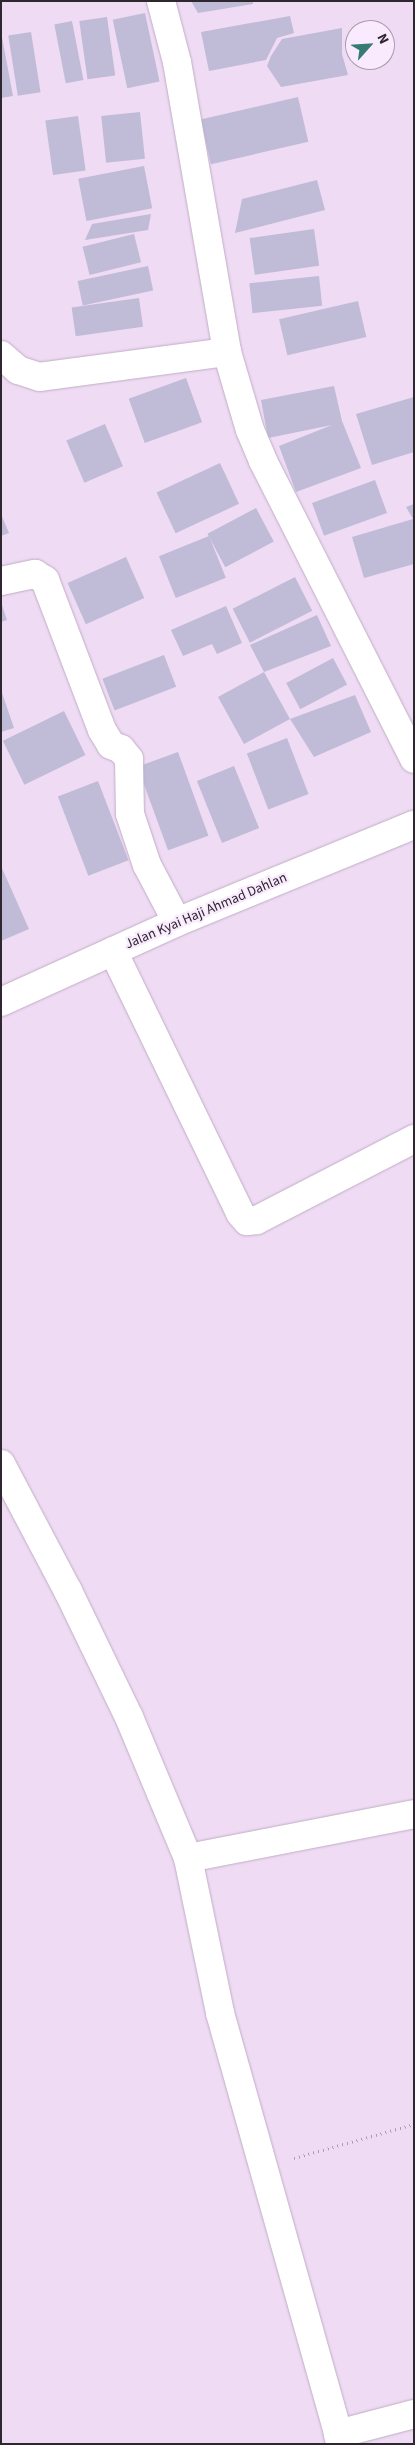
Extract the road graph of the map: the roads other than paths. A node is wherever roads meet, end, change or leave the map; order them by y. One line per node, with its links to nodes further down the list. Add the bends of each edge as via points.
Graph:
1 (161, 1): 2 (street, via 178,62)
2 (227, 352): 3 (street, via 39,377 18,370); 5 (street, via 250,430 263,461)
3 (1, 355)
4 (1, 581): 7 (street, via 35,574 45,580 102,730 111,744 121,749 130,760 130,814 147,865)
5 (414, 759)
6 (414, 825): 7 (street, Jalan Kyai Haji Ahmad Dahlan)
7 (176, 922): 8 (street, Jalan Kyai Haji Ahmad Dahlan)
8 (113, 950): 9 (street, Jalan Kyai Haji Ahmad Dahlan); 10 (street, via 240,1213 247,1220 257,1220)
9 (1, 1002)
10 (414, 1139)
11 (1, 1464): 13 (street, via 129,1717)
12 (414, 1814): 13 (street)
13 (188, 1858): 15 (street, via 220,2013)
14 (414, 2414): 15 (street)
15 (339, 2439)

